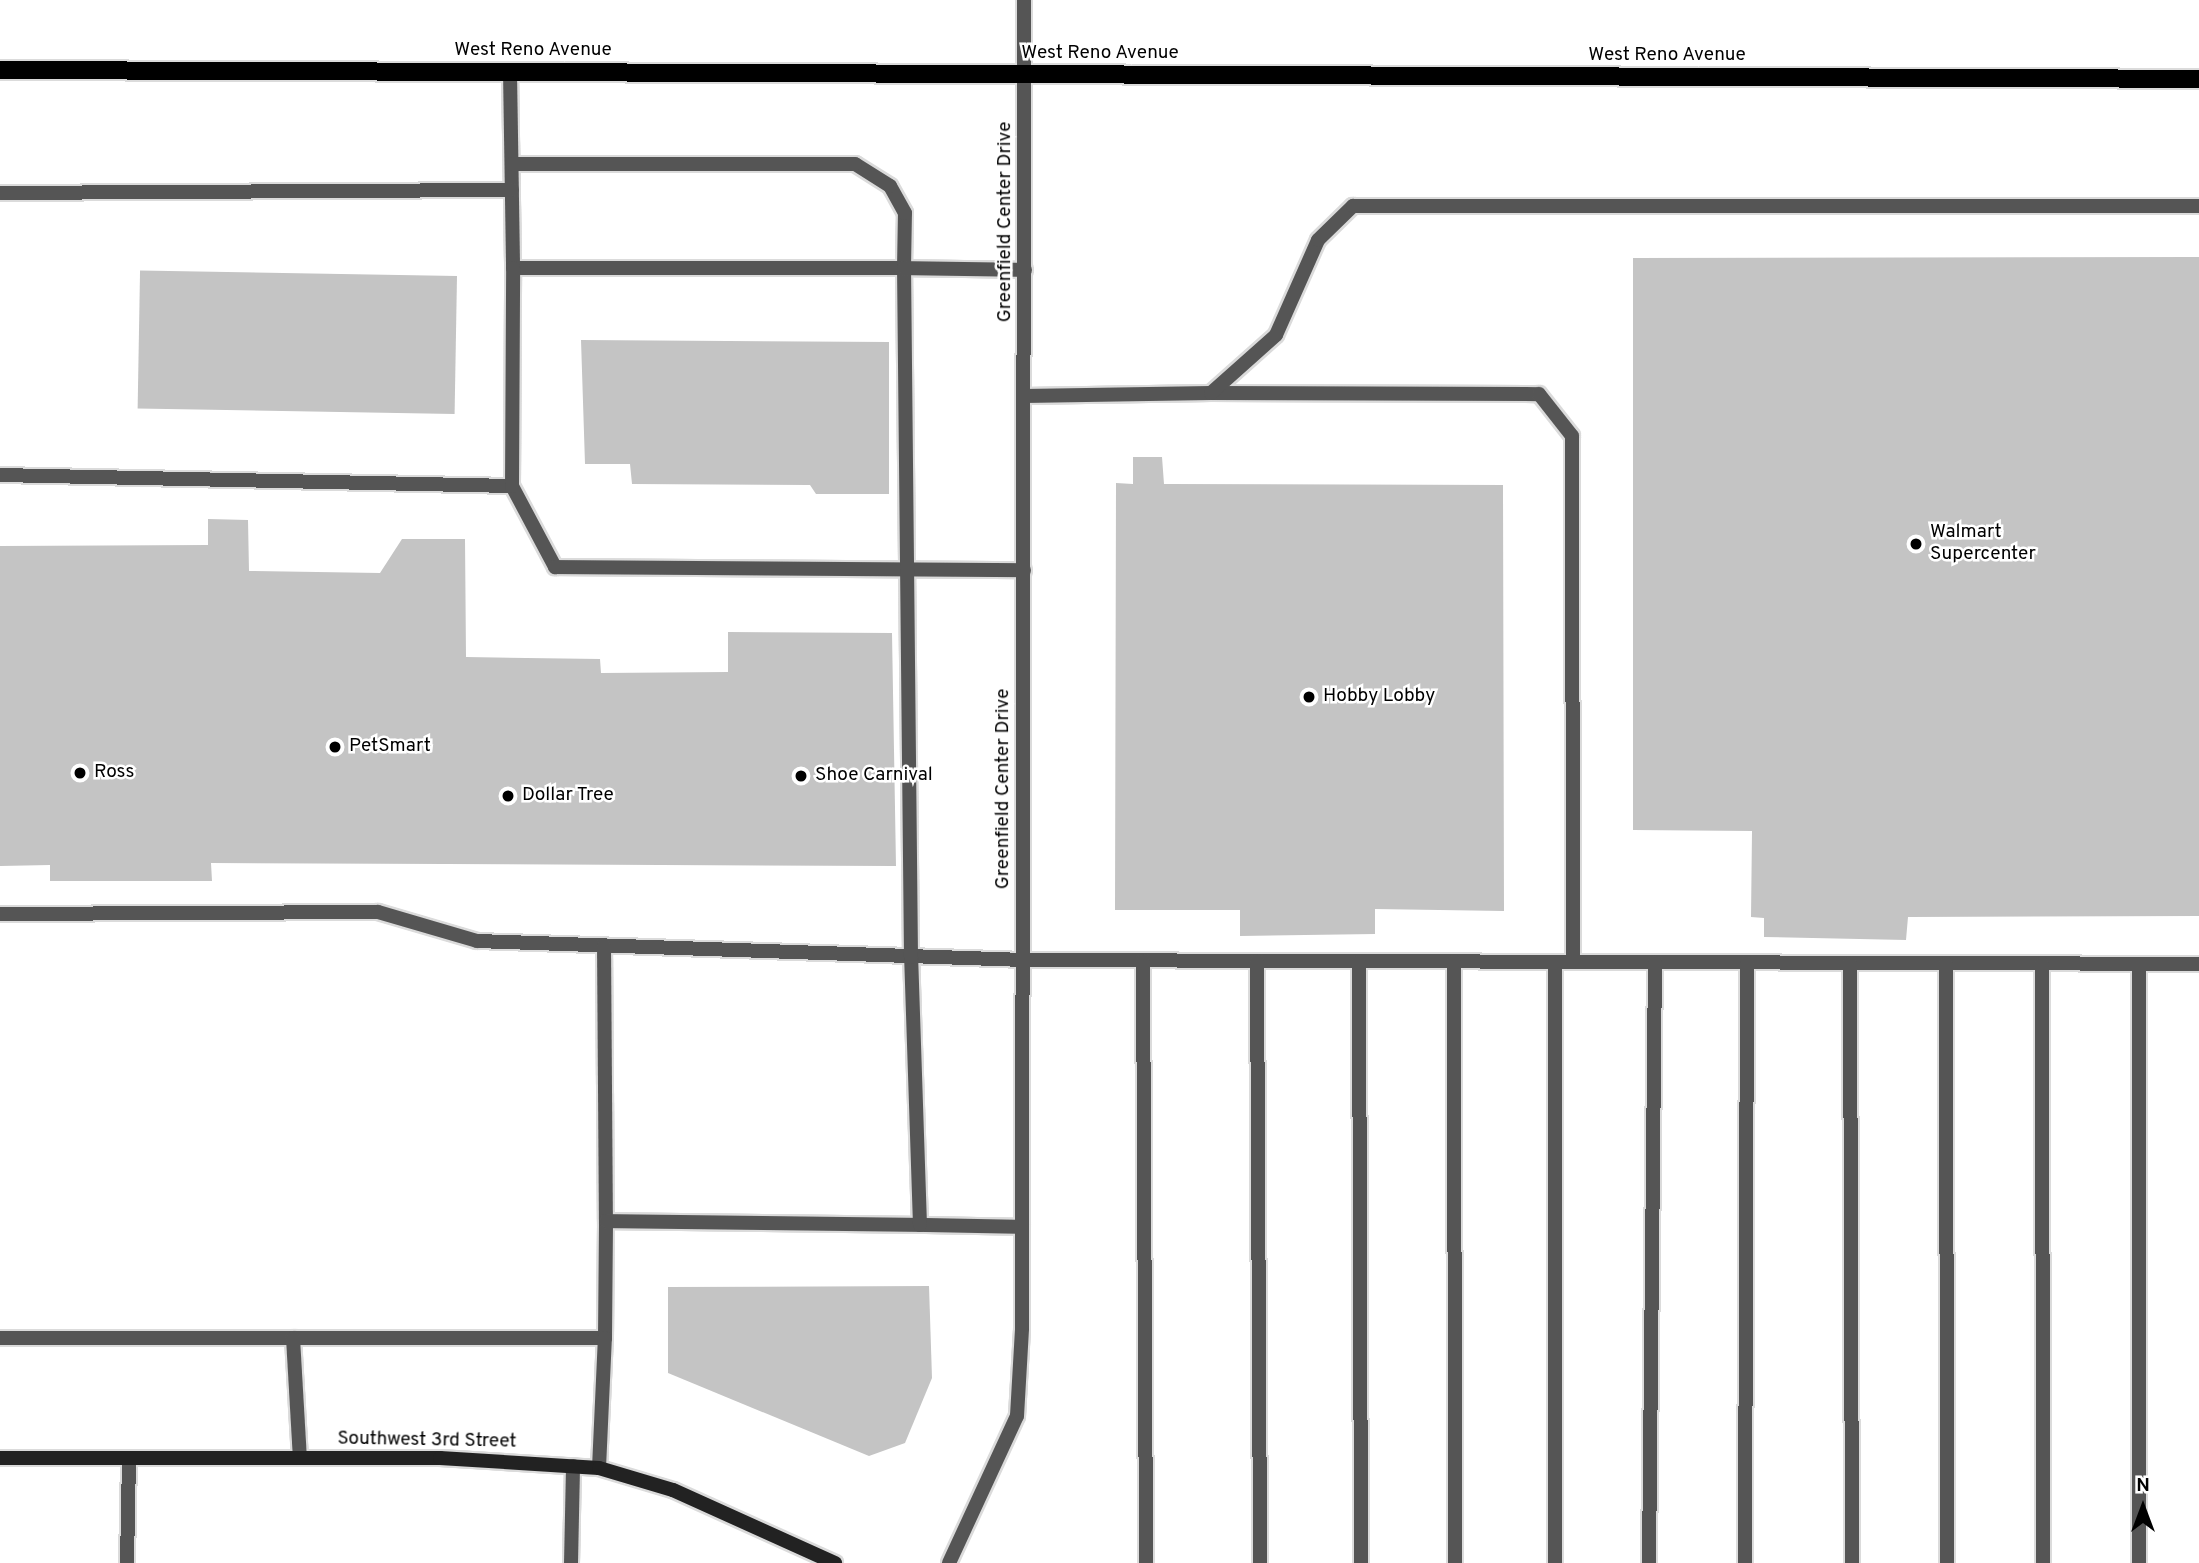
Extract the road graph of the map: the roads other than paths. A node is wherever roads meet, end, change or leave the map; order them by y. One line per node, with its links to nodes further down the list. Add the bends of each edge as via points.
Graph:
1 (1024, 0): 4 (street, Greenfield Center Drive)
2 (0, 70): 3 (main road, West Reno Avenue)
3 (510, 72): 4 (main road, West Reno Avenue); 6 (street)
4 (1025, 74): 5 (main road, West Reno Avenue); 12 (street, Greenfield Center Drive)
5 (2199, 79)
6 (512, 164): 7 (street); 11 (street, via 855,164 890,186 905,213)
7 (512, 190): 8 (street); 10 (street)
8 (0, 193)
9 (2199, 206): 13 (street, via 1353,206 1318,240 1276,335)
10 (513, 268): 11 (street); 16 (street)
11 (904, 268): 12 (street); 17 (street)
12 (1025, 270): 14 (street, Greenfield Center Drive)
13 (1211, 393): 14 (street); 28 (street, via 1539,394 1572,436)
14 (1024, 396): 18 (street, Greenfield Center Drive)
15 (0, 475): 16 (street)
16 (512, 486): 17 (street, via 555,567)
17 (908, 570): 18 (street); 21 (street)
18 (1024, 570): 22 (street, Greenfield Center Drive)
19 (0, 914): 20 (street, via 378,912 477,941)
20 (604, 945): 21 (street); 36 (street)
21 (911, 957): 22 (street); 37 (street)
22 (1023, 960): 23 (street); 38 (street, Greenfield Center Drive)
23 (1143, 961): 24 (street); 51 (street)
24 (1257, 961): 25 (street); 52 (street)
25 (1359, 962): 26 (street); 53 (street)
26 (1454, 962): 27 (street); 54 (street)
27 (1555, 962): 28 (street); 55 (street)
28 (1573, 962): 29 (street)
29 (1655, 962): 30 (street); 56 (street)
30 (1747, 963): 31 (street); 57 (street)
31 (1850, 963): 32 (street); 58 (street)
32 (1946, 964): 33 (street); 59 (street)
33 (2042, 964): 34 (street); 60 (street)
34 (2139, 964): 35 (street); 61 (street)
35 (2199, 964)
36 (606, 1221): 37 (street); 41 (street)
37 (920, 1225): 38 (street)
38 (1022, 1227): 50 (street, Greenfield Center Drive, via 1017,1416)
39 (0, 1338): 40 (street)
40 (293, 1338): 41 (street); 44 (street)
41 (605, 1338): 46 (street)
42 (0, 1458): 43 (main road, Southwest 3rd Street)
43 (129, 1458): 44 (main road, Southwest 3rd Street); 47 (street)
44 (300, 1458): 45 (main road, Southwest 3rd Street)
45 (573, 1466): 46 (main road, Southwest 3rd Street); 48 (street)
46 (598, 1468): 49 (main road, Southwest 3rd Street, via 673,1490)
47 (127, 1563)
48 (571, 1563)
49 (835, 1563)
50 (949, 1563)
51 (1146, 1563)
52 (1260, 1563)
53 (1361, 1563)
54 (1455, 1563)
55 (1555, 1563)
56 (1648, 1563)
57 (1745, 1563)
58 (1852, 1563)
59 (1947, 1563)
60 (2043, 1563)
61 (2139, 1563)

